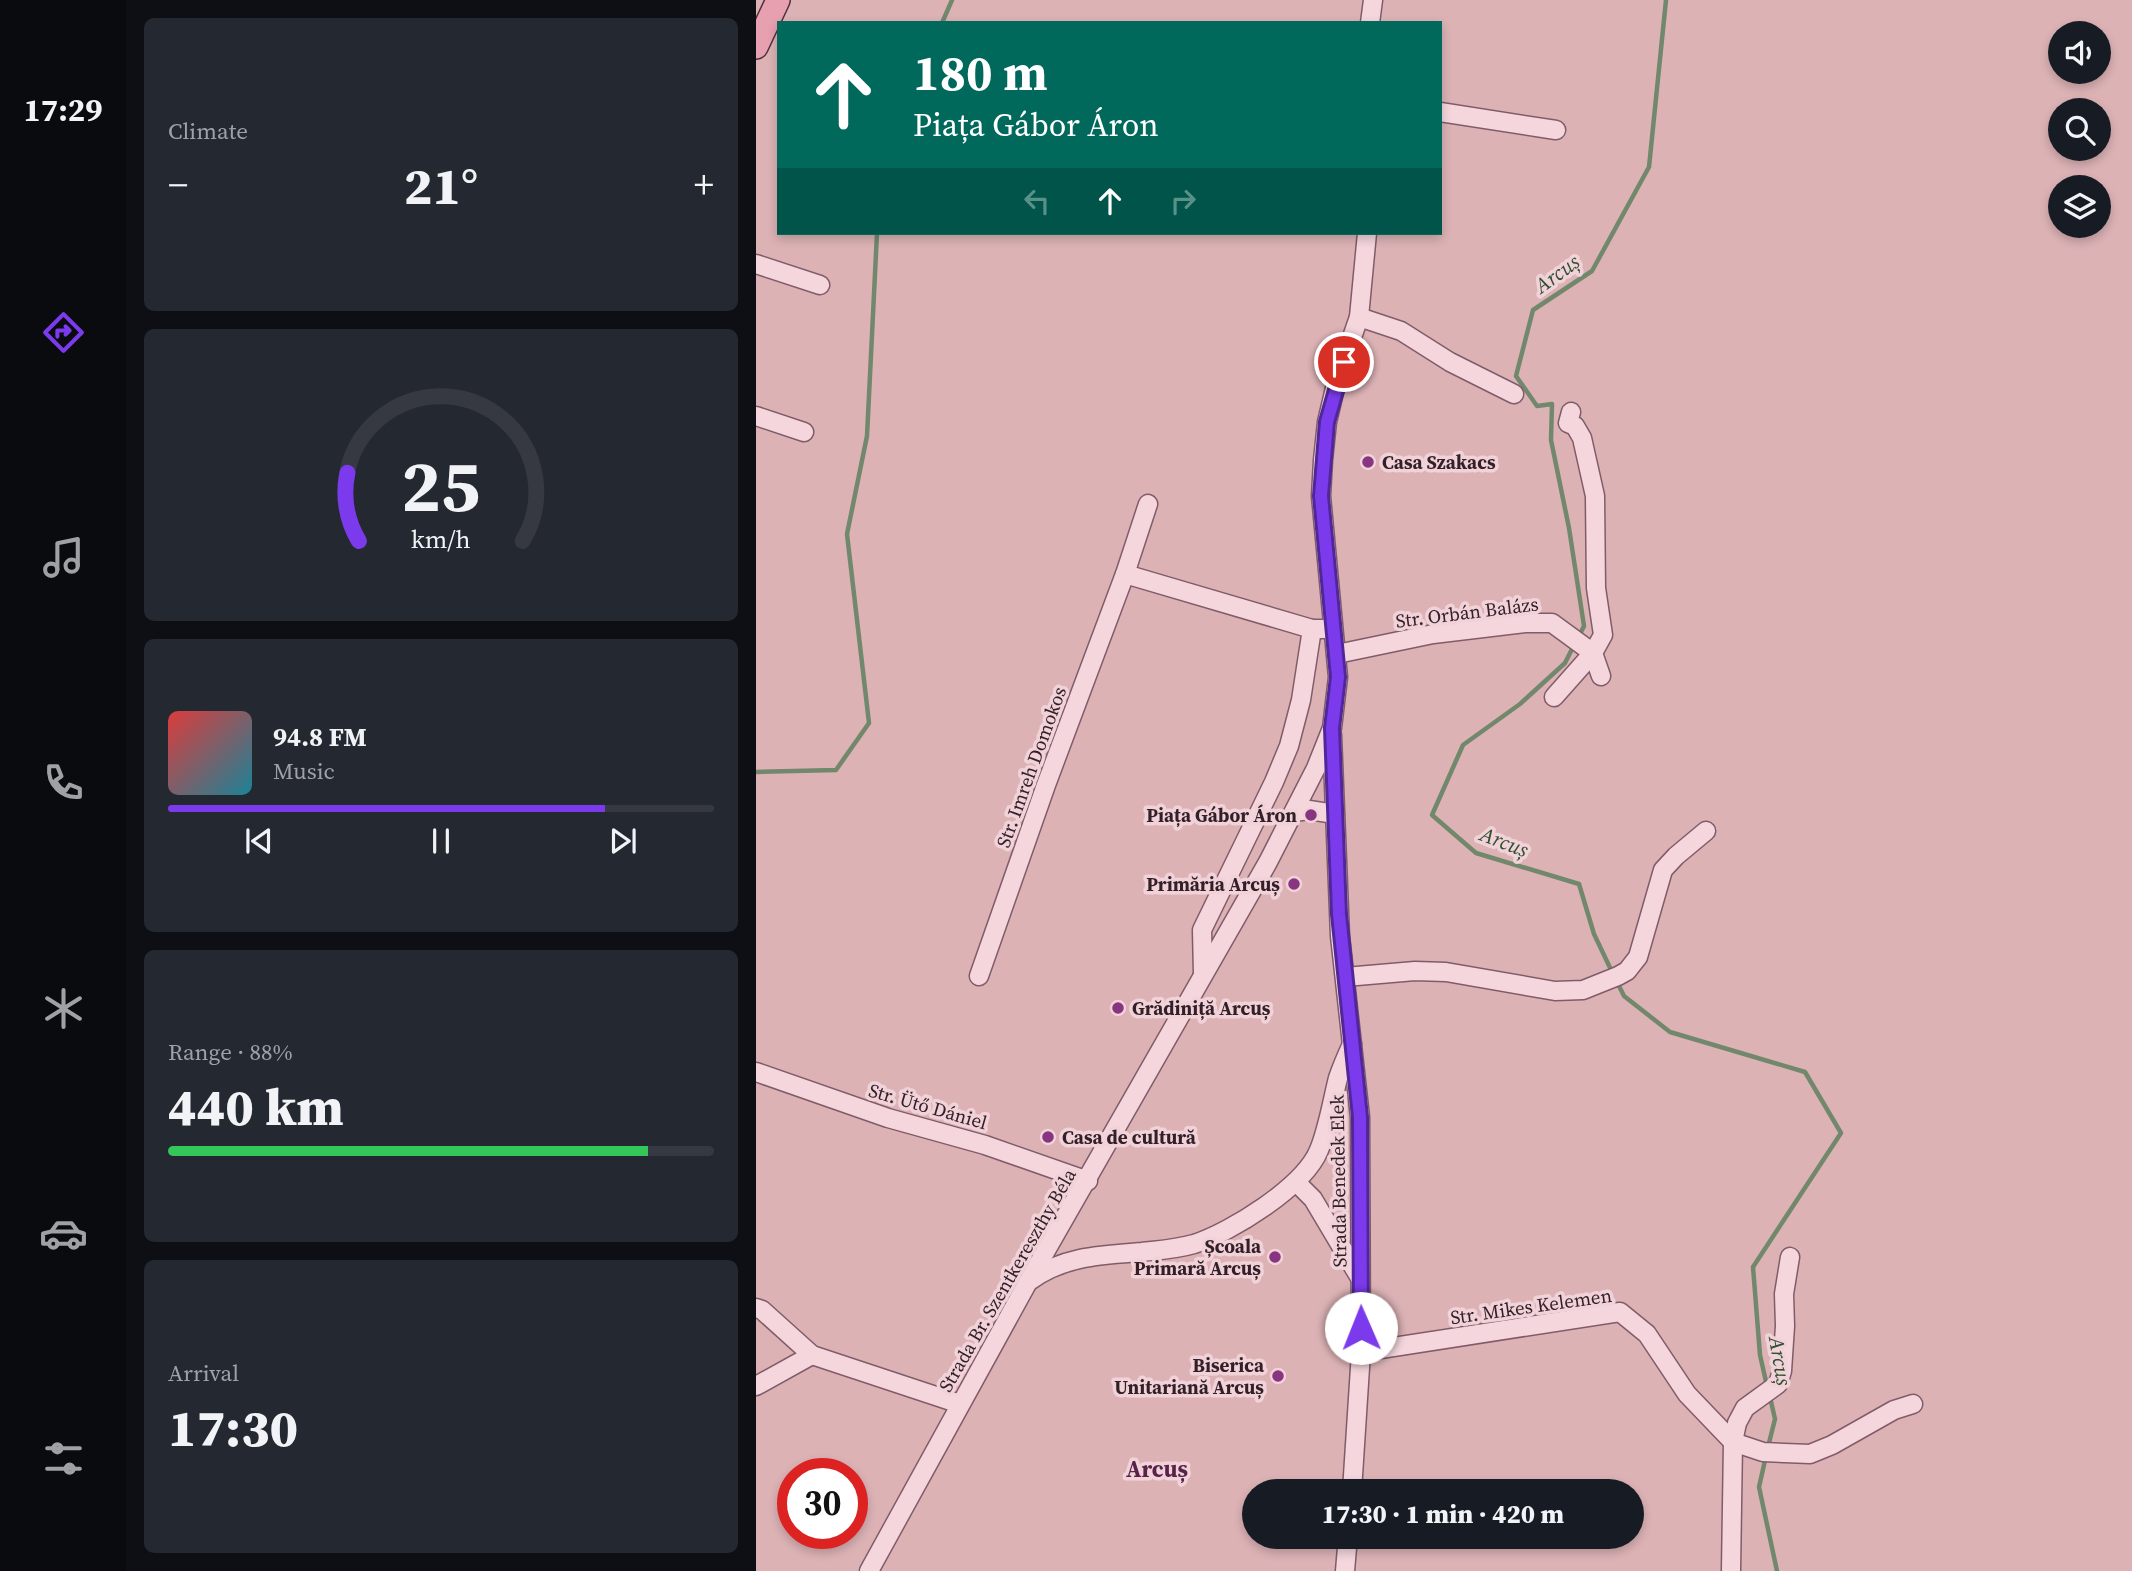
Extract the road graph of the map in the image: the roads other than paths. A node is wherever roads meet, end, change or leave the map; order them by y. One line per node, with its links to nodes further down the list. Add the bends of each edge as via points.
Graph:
1 (778, 0): 4 (main road)
2 (1373, 0): 3 (street)
3 (1370, 21)
4 (756, 47)
5 (1442, 112): 6 (street)
6 (1556, 130)
7 (1367, 235): 10 (street)
8 (756, 264): 9 (street)
9 (820, 285)
10 (1359, 317): 11 (street, via 1401,331); 18 (street, via 1336,384 1323,460 1321,496)
11 (1514, 394)
12 (1571, 412): 19 (street, via 1568,423 1582,438 1595,496 1596,587 1603,635)
13 (756, 416): 14 (street)
14 (804, 432)
15 (1148, 504): 16 (street, Str. Imreh Domokos)
16 (1125, 574): 17 (street); 28 (street, Str. Imreh Domokos)
17 (1312, 629): 18 (street); 27 (street, via 1289,746 1202,930)
18 (1334, 629): 20 (street)
19 (1593, 653): 20 (street, Str. Orbán Balázs, via 1552,623 1525,623 1433,634); 21 (street); 22 (street)
20 (1337, 654): 23 (street)
21 (1601, 676)
22 (1554, 697)
23 (1332, 728): 24 (street); 25 (street)
24 (1294, 812): 25 (street); 27 (street, Strada Br. Szentkereszthy Béla)
25 (1335, 814): 29 (street, Strada Benedek Elek)
26 (1706, 831): 29 (street, via 1663,870 1638,957 1627,971 1583,990 1555,991 1446,972)
27 (1203, 974): 32 (street, Strada Br. Szentkereszthy Béla)
28 (979, 976)
29 (1345, 977): 30 (street, Strada Benedek Elek)
30 (1353, 1041): 33 (street, via 1339,1074 1319,1150); 35 (street, Strada Benedek Elek, via 1360,1117)
31 (756, 1072): 32 (street, Str. Ütő Dániel)
32 (1088, 1181): 36 (street, Strada Br. Szentkereszthy Béla)
33 (1296, 1182): 35 (street, via 1313,1199); 36 (street, via 1231,1228 1195,1244 1076,1258)
34 (1790, 1257): 43 (street, via 1778,1384 1745,1408)
35 (1360, 1278): 38 (street, Strada Benedek Elek)
36 (1028, 1282): 41 (street, Strada Br. Szentkereszthy Béla)
37 (756, 1308): 39 (street)
38 (1361, 1352): 43 (street, Str. Mikes Kelemen, via 1620,1312 1647,1334 1687,1394); 44 (street, Strada Benedek Elek)
39 (812, 1355): 40 (street); 41 (street)
40 (756, 1386)
41 (960, 1404): 46 (street, Strada Br. Szentkereszthy Béla)
42 (1913, 1404): 43 (street, Str. Mikes Kelemen, via 1810,1454 1767,1453)
43 (1733, 1442): 48 (street)
44 (1353, 1479)
45 (1347, 1549): 47 (street)
46 (869, 1571)
47 (1345, 1571)
48 (1731, 1571)

